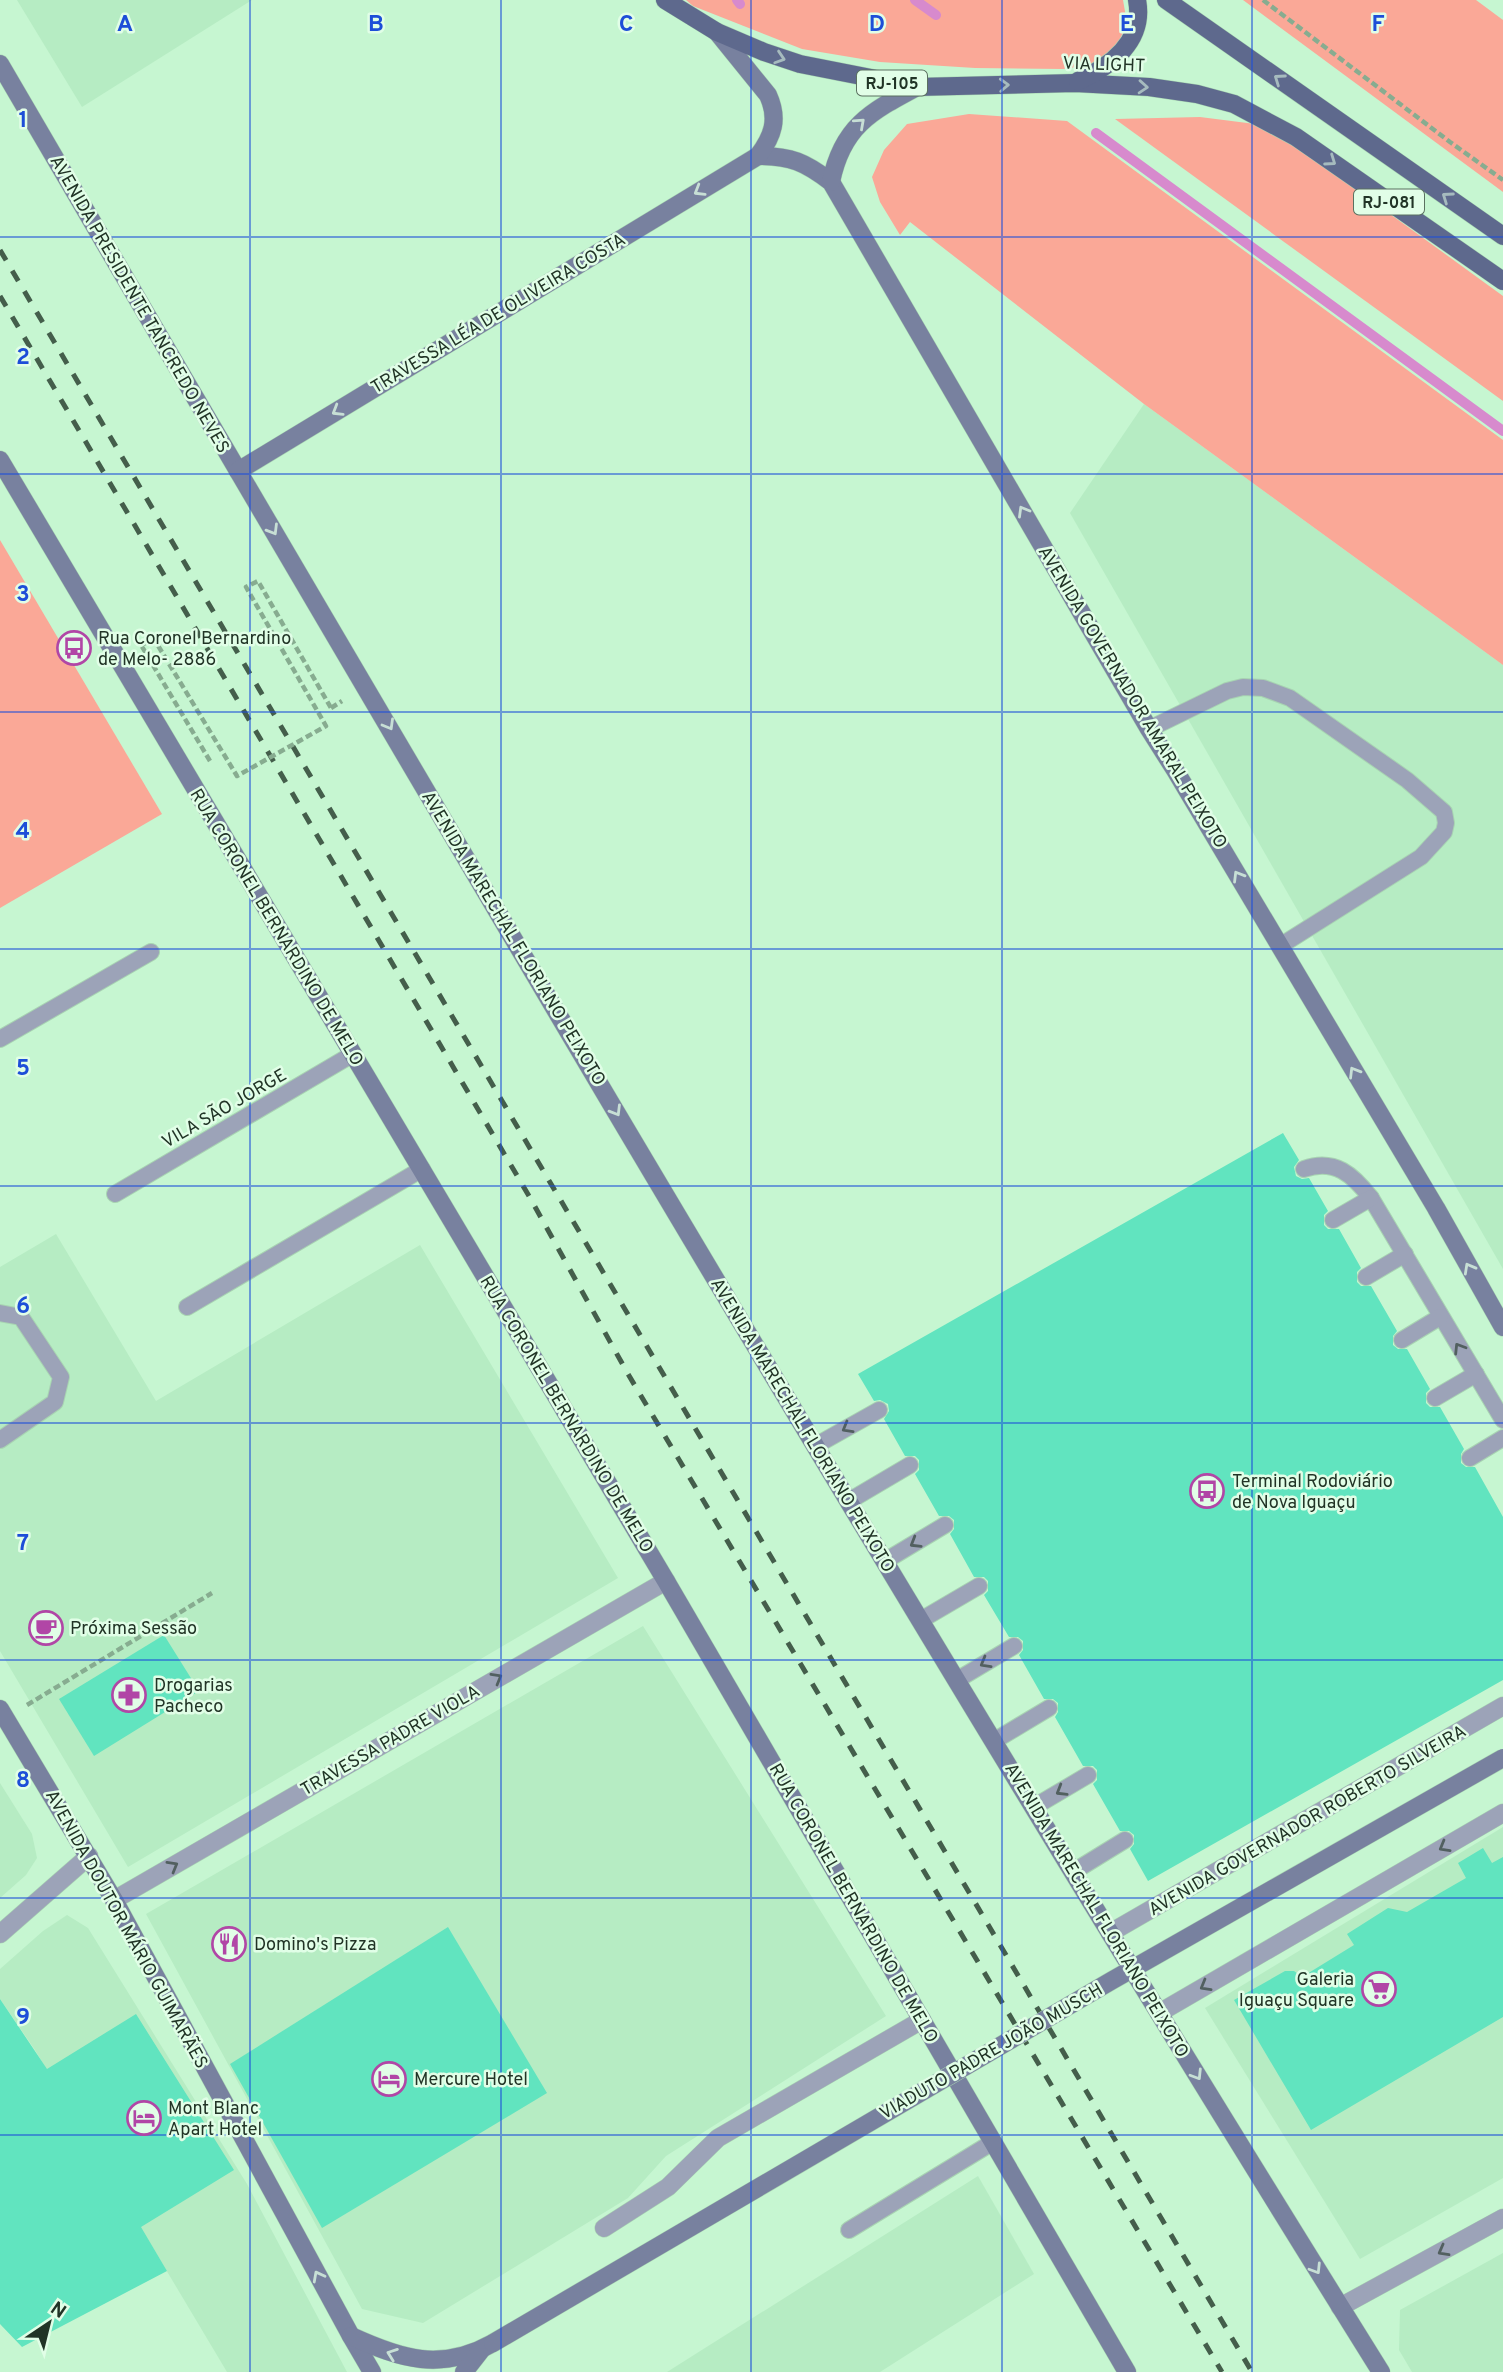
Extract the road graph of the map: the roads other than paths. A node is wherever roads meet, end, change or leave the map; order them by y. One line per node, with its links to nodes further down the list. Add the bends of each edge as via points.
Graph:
1 (665, 0): 4 (main road, VIA LIGHT / RJ-105)
2 (1137, 0): 6 (main road, via 1137,24 1127,45 1102,69)
3 (1166, 0): 10 (main road, RJ-081, one-way to 3)
4 (717, 32): 7 (main road, VIA LIGHT / RJ-105, one-way to 7, via 800,64); 8 (main road, via 773,106 772,133)
5 (0, 64): 13 (main road, AVENIDA PRESIDENTE TANCREDO NEVES)
6 (1075, 83): 7 (main road, VIA LIGHT / RJ-105, one-way to 6); 11 (main road, VIA LIGHT / RJ-081, one-way to 11, via 1178,90 1252,112 1296,137)
7 (917, 87): 9 (main road, one-way to 7, via 838,155 856,126)
8 (758, 156): 9 (main road, via 797,160); 13 (main road, TRAVESSA LÉA DE OLIVEIRA COSTA, one-way to 13)
9 (831, 182): 14 (main road, AVENIDA GOVERNADOR AMARAL PEIXOTO, one-way to 9)
10 (1503, 236)
11 (1503, 281)
12 (0, 460): 18 (main road, RUA CORONEL BERNARDINO DE MELO)
13 (238, 471): 37 (main road, AVENIDA MARECHAL FLORIANO PEIXOTO, one-way to 37)
14 (1149, 729): 15 (main road, AVENIDA GOVERNADOR AMARAL PEIXOTO, one-way to 14); 15 (lane, via 1227,691 1262,688 1290,698 1407,780 1444,812 1444,832 1421,857)
15 (1280, 946): 29 (main road, AVENIDA GOVERNADOR AMARAL PEIXOTO, one-way to 15)
16 (151, 952): 17 (lane)
17 (0, 1040)
18 (353, 1054): 19 (main road, RUA CORONEL BERNARDINO DE MELO); 21 (lane, VILA SÃO JORGE)
19 (422, 1169): 26 (lane); 43 (main road, RUA CORONEL BERNARDINO DE MELO)
20 (1304, 1169): 22 (lane, via 1338,1167)
21 (115, 1194)
22 (1371, 1198): 23 (lane); 24 (lane)
23 (1334, 1220)
24 (1405, 1254): 25 (lane); 28 (lane)
25 (1366, 1277)
26 (187, 1307)
27 (0, 1313): 36 (lane, via 21,1317 61,1377 55,1402)
28 (1440, 1317): 30 (lane); 31 (lane, one-way to 28)
29 (1503, 1327)
30 (1402, 1340)
31 (1476, 1374): 32 (lane); 34 (lane)
32 (1435, 1398)
33 (879, 1410): 37 (lane, one-way to 37)
34 (1503, 1420)
35 (1503, 1438): 38 (lane)
36 (0, 1440)
37 (816, 1446): 40 (main road, AVENIDA MARECHAL FLORIANO PEIXOTO)
38 (1470, 1458)
39 (910, 1465): 40 (lane)
40 (849, 1501): 42 (main road, AVENIDA MARECHAL FLORIANO PEIXOTO)
41 (945, 1525): 42 (lane, one-way to 42)
42 (885, 1560): 45 (main road, AVENIDA MARECHAL FLORIANO PEIXOTO)
43 (666, 1581): 59 (street, TRAVESSA PADRE VIOLA, one-way to 43); 63 (main road, RUA CORONEL BERNARDINO DE MELO)
44 (979, 1586): 45 (lane)
45 (921, 1620): 47 (main road, AVENIDA MARECHAL FLORIANO PEIXOTO)
46 (1014, 1646): 47 (lane, one-way to 47)
47 (957, 1680): 51 (main road, AVENIDA MARECHAL FLORIANO PEIXOTO)
48 (1503, 1706): 60 (street, AVENIDA GOVERNADOR ROBERTO SILVEIRA)
49 (1049, 1708): 51 (lane)
50 (3, 1714): 57 (main road, AVENIDA DOUTOR MÁRIO GUIMARÃES)
51 (994, 1741): 54 (main road, AVENIDA MARECHAL FLORIANO PEIXOTO)
52 (1503, 1758): 70 (main road, VIADUTO PADRE JOÃO MUSCH, bridge, via 1066,2007)
53 (1088, 1775): 54 (lane, one-way to 54)
54 (1034, 1807): 58 (main road, AVENIDA MARECHAL FLORIANO PEIXOTO)
55 (1503, 1813): 62 (street, one-way to 62)
56 (1125, 1840): 58 (lane)
57 (89, 1856): 59 (main road, AVENIDA DOUTOR MÁRIO GUIMARÃES); 61 (street)
58 (1073, 1872): 60 (main road, AVENIDA MARECHAL FLORIANO PEIXOTO)
59 (114, 1900): 69 (main road, AVENIDA DOUTOR MÁRIO GUIMARÃES, one-way to 59)
60 (1110, 1933): 62 (main road, AVENIDA MARECHAL FLORIANO PEIXOTO)
61 (0, 1934)
62 (1159, 2012): 68 (main road, AVENIDA MARECHAL FLORIANO PEIXOTO, one-way to 68)
63 (922, 2020): 64 (main road, RUA CORONEL BERNARDINO DE MELO); 66 (street, via 718,2138 668,2187)
64 (993, 2142): 67 (lane); 73 (main road, RUA CORONEL BERNARDINO DE MELO)
65 (1503, 2218): 68 (street, one-way to 68)
66 (604, 2228)
67 (849, 2230)
68 (1340, 2307): 74 (main road, AVENIDA MARECHAL FLORIANO PEIXOTO)
69 (351, 2336): 70 (main road, VIADUTO PADRE JOÃO MUSCH, one-way to 69, via 432,2361 404,2358); 71 (main road, AVENIDA DOUTOR MÁRIO GUIMARÃES)
70 (488, 2346): 72 (main road, VIADUTO PADRE JOÃO MUSCH)
71 (372, 2372)
72 (464, 2372)
73 (1127, 2372)
74 (1381, 2372)

